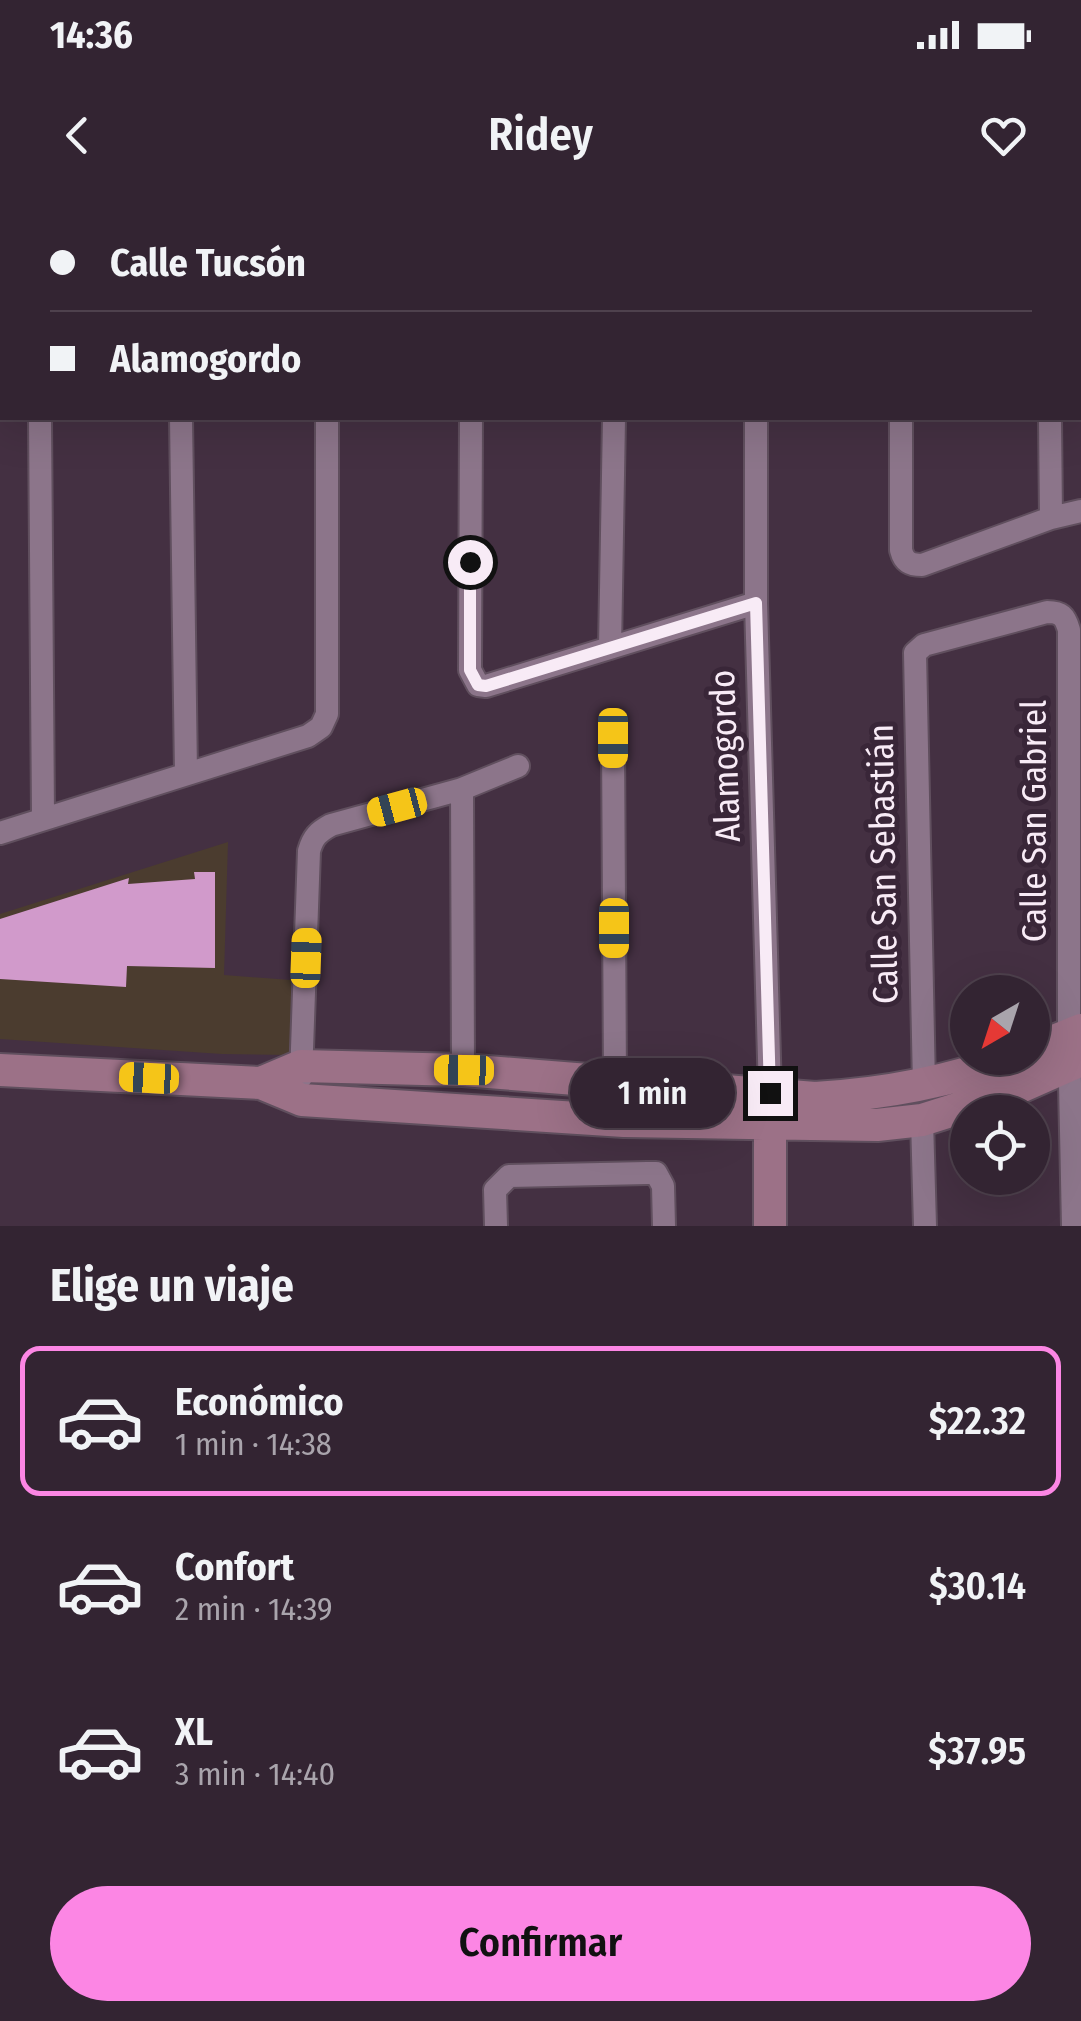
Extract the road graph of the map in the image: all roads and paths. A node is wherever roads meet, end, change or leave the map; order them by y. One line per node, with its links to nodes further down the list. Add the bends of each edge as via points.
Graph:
1 (40, 420): 18 (street)
2 (180, 420): 16 (street)
3 (327, 420): 16 (street, via 327,714 308,736)
4 (470, 420): 13 (street, via 470,670 478,685)
5 (614, 420): 13 (street)
6 (756, 420): 11 (street, Alamogordo)
7 (902, 420): 10 (street, via 903,558 912,565)
8 (1050, 420): 10 (street)
9 (1081, 511): 10 (street)
10 (1051, 518)
11 (756, 603): 13 (street); 30 (street, Alamogordo)
12 (1047, 612): 20 (street, Calle San Gabriel, via 1066,618 1070,630); 28 (street, Calle San Sebastián, via 924,645 914,660)
13 (610, 648)
14 (613, 738): 26 (street)
15 (518, 766): 17 (street)
16 (186, 774): 18 (street)
17 (462, 789): 22 (street, via 319,831 310,851); 24 (street)
18 (43, 817): 19 (street)
19 (0, 833)
20 (1075, 1048): 21 (street); 31 (street, via 1013,1090); 36 (street, Calle San Gabriel)
21 (1050, 1049)
22 (301, 1066): 24 (street); 27 (street); 29 (street)
23 (0, 1070): 27 (street)
24 (464, 1070): 26 (street)
25 (957, 1075): 28 (street)
26 (615, 1080): 30 (street)
27 (260, 1083): 29 (street)
28 (924, 1085): 30 (street)
29 (302, 1100): 30 (street, via 624,1121)
30 (771, 1108): 31 (street, via 877,1125); 34 (street)
31 (922, 1120): 35 (street)
32 (496, 1226): 33 (street, via 501,1181 647,1172 656,1173 663,1186)
33 (664, 1226)
34 (770, 1226)
35 (925, 1226)
36 (1073, 1226)

